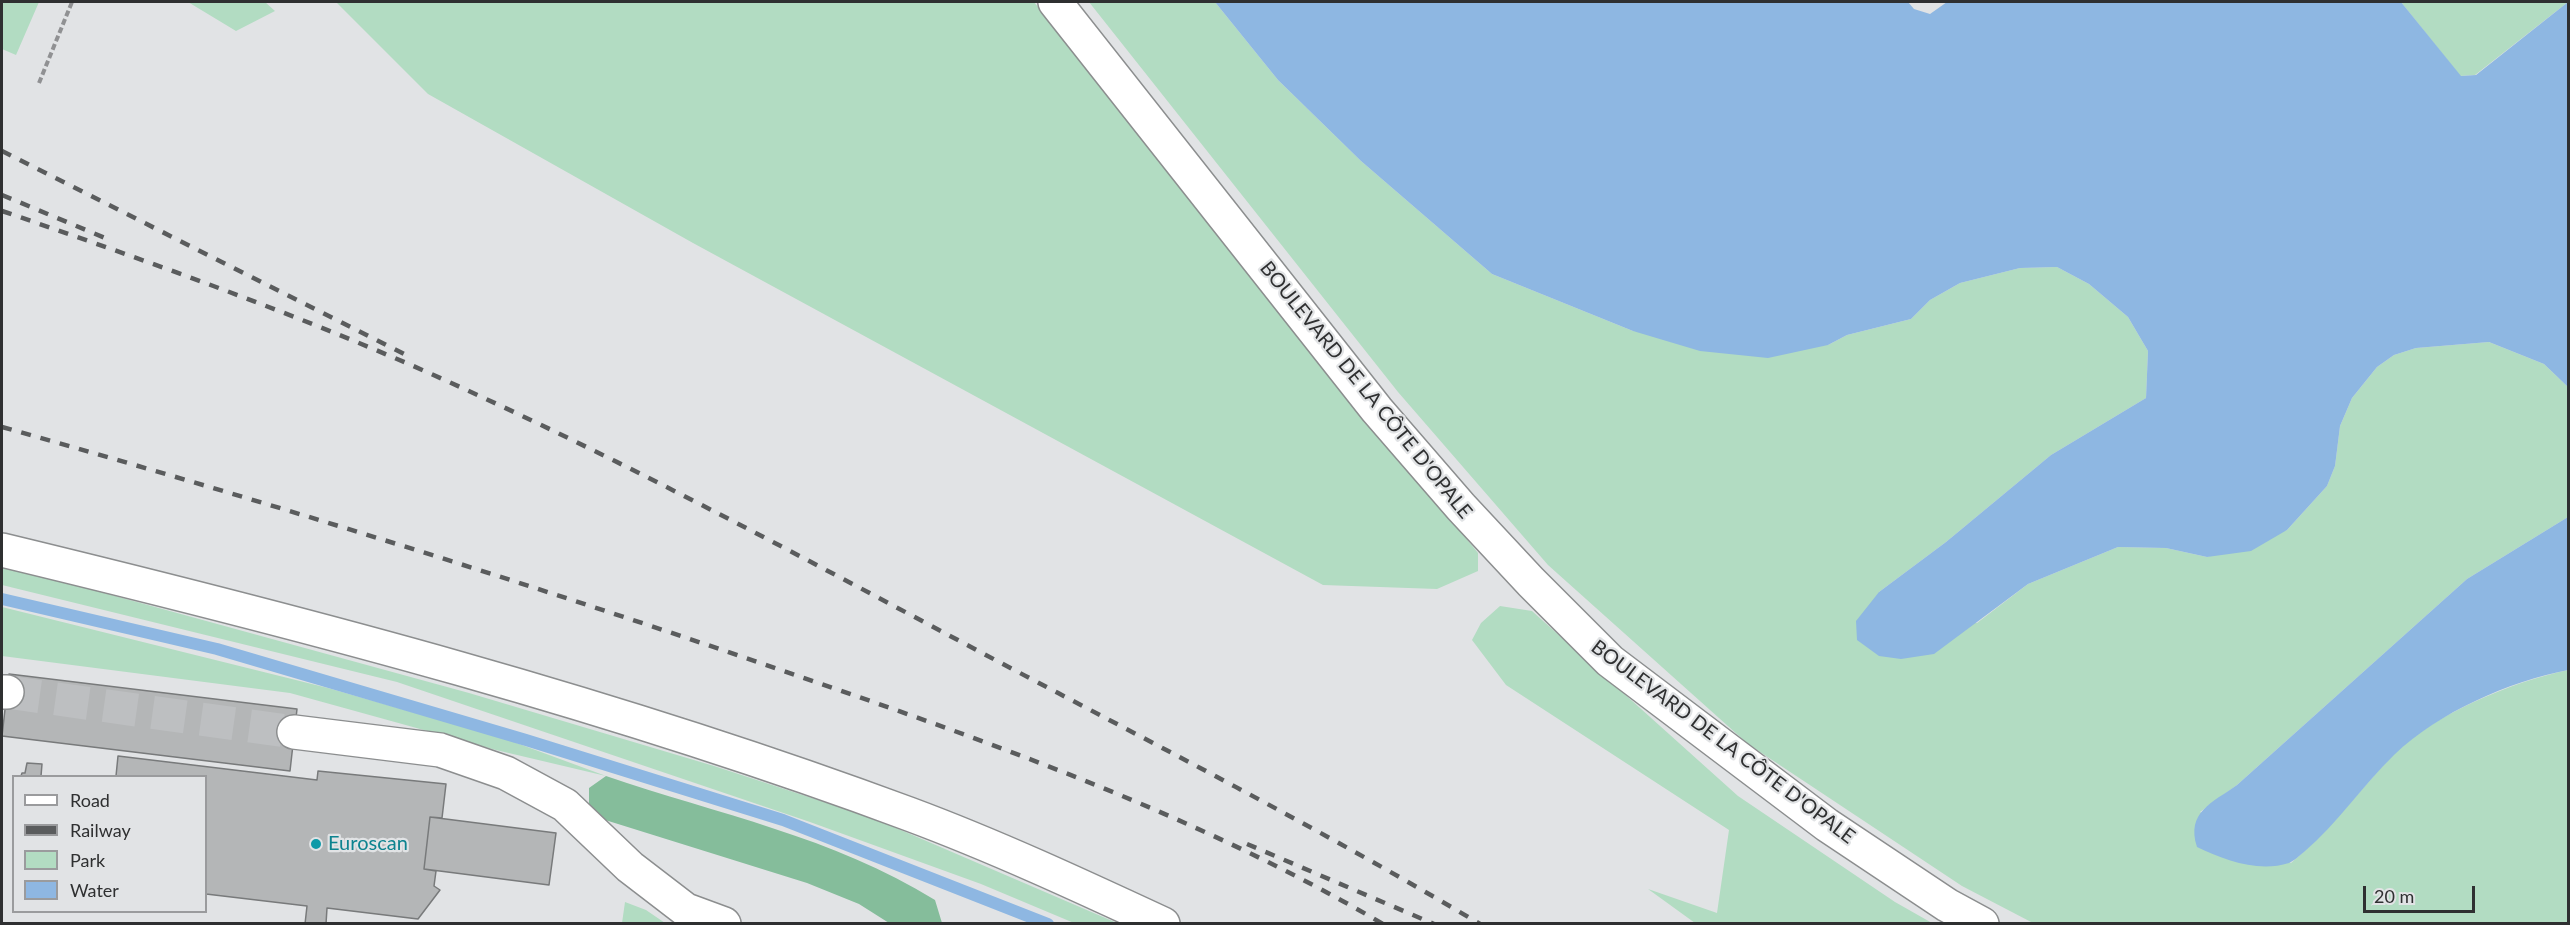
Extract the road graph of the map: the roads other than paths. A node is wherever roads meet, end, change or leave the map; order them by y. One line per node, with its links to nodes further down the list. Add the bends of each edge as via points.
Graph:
1 (1055, 2): 6 (lane, BOULEVARD DE LA CÔTE D'OPALE, via 1377,410 1461,507 1610,661 1836,831)
2 (2, 550): 5 (lane, via 221,603 506,681 790,771 1022,860)
3 (294, 732): 4 (lane, via 440,750 506,773 565,805 630,867 686,910)
4 (724, 924)
5 (1163, 924)
6 (1982, 924)

